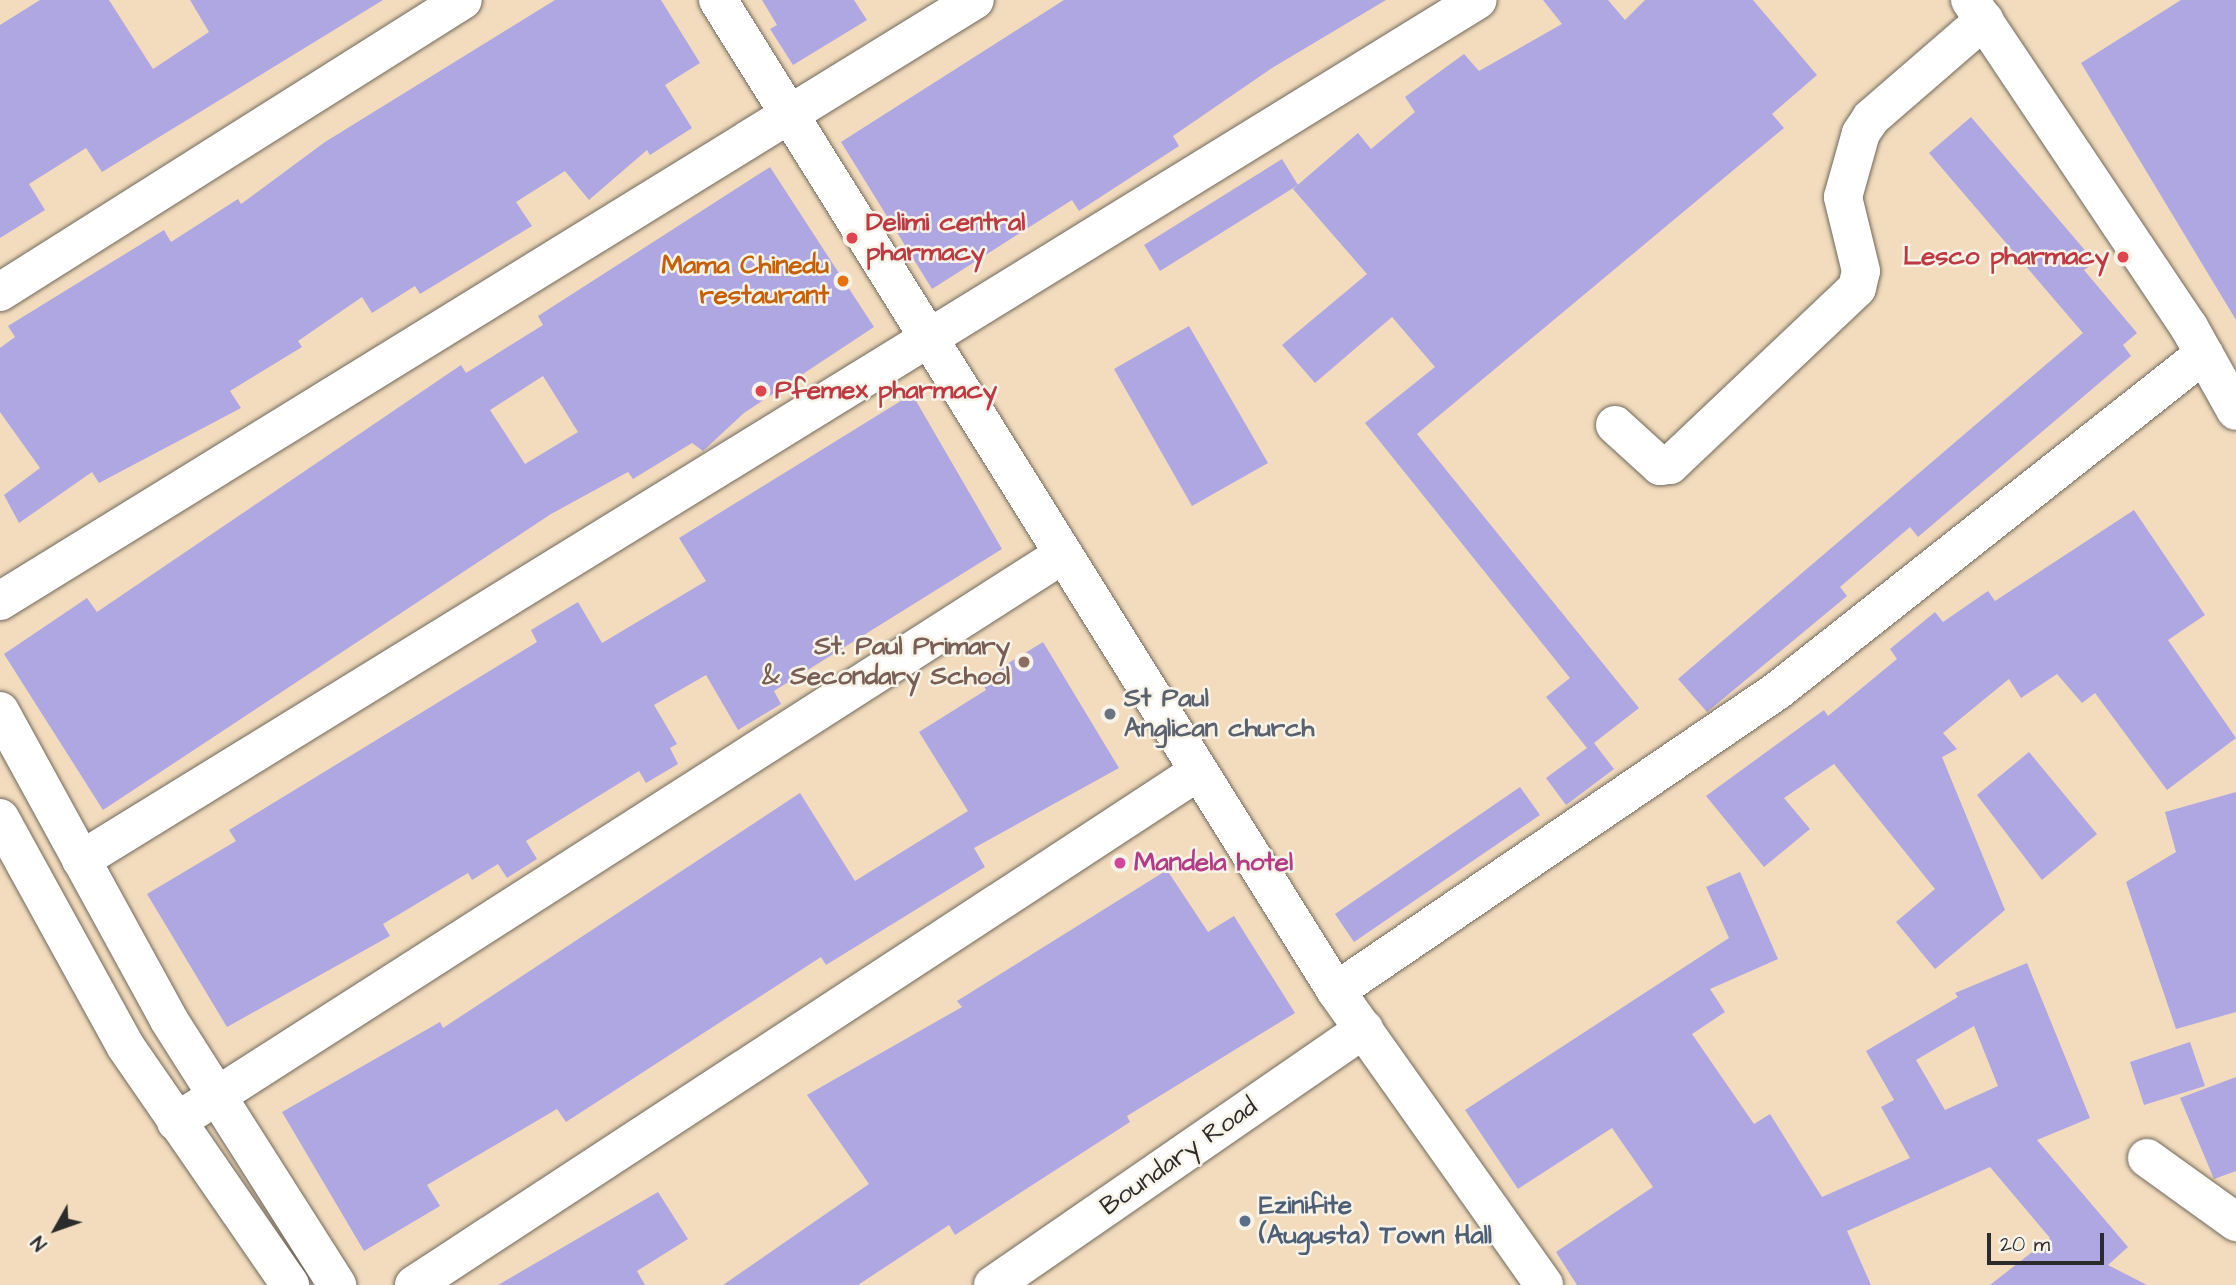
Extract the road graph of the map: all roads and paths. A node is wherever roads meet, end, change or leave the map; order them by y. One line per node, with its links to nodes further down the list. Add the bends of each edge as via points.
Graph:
1 (463, 0): 7 (street)
2 (718, 0): 6 (street)
3 (975, 0): 6 (street)
4 (1478, 0): 8 (street)
5 (1977, 10): 9 (street); 11 (street, via 1861,133 1843,197 1861,271 1857,288 1670,465 1660,466)
6 (790, 116): 8 (street); 13 (street)
7 (0, 292)
8 (930, 342): 12 (street); 18 (street)
9 (2204, 354): 10 (street); 19 (street, via 1777,691)
10 (2236, 411)
11 (1615, 425)
12 (1062, 555): 15 (street); 21 (street)
13 (0, 601)
14 (0, 711): 18 (street)
15 (1196, 773): 19 (street); 27 (street)
16 (0, 818): 17 (street)
17 (13, 859): 22 (street)
18 (81, 860): 21 (street)
19 (1336, 991): 20 (street)
20 (1364, 1029): 28 (street, Boundary Road); 29 (street)
21 (216, 1095): 22 (street); 26 (street)
22 (176, 1122): 25 (street)
23 (2147, 1158): 24 (street)
24 (2236, 1222)
25 (290, 1285)
26 (337, 1285)
27 (414, 1285)
28 (993, 1285)
29 (1544, 1285)

